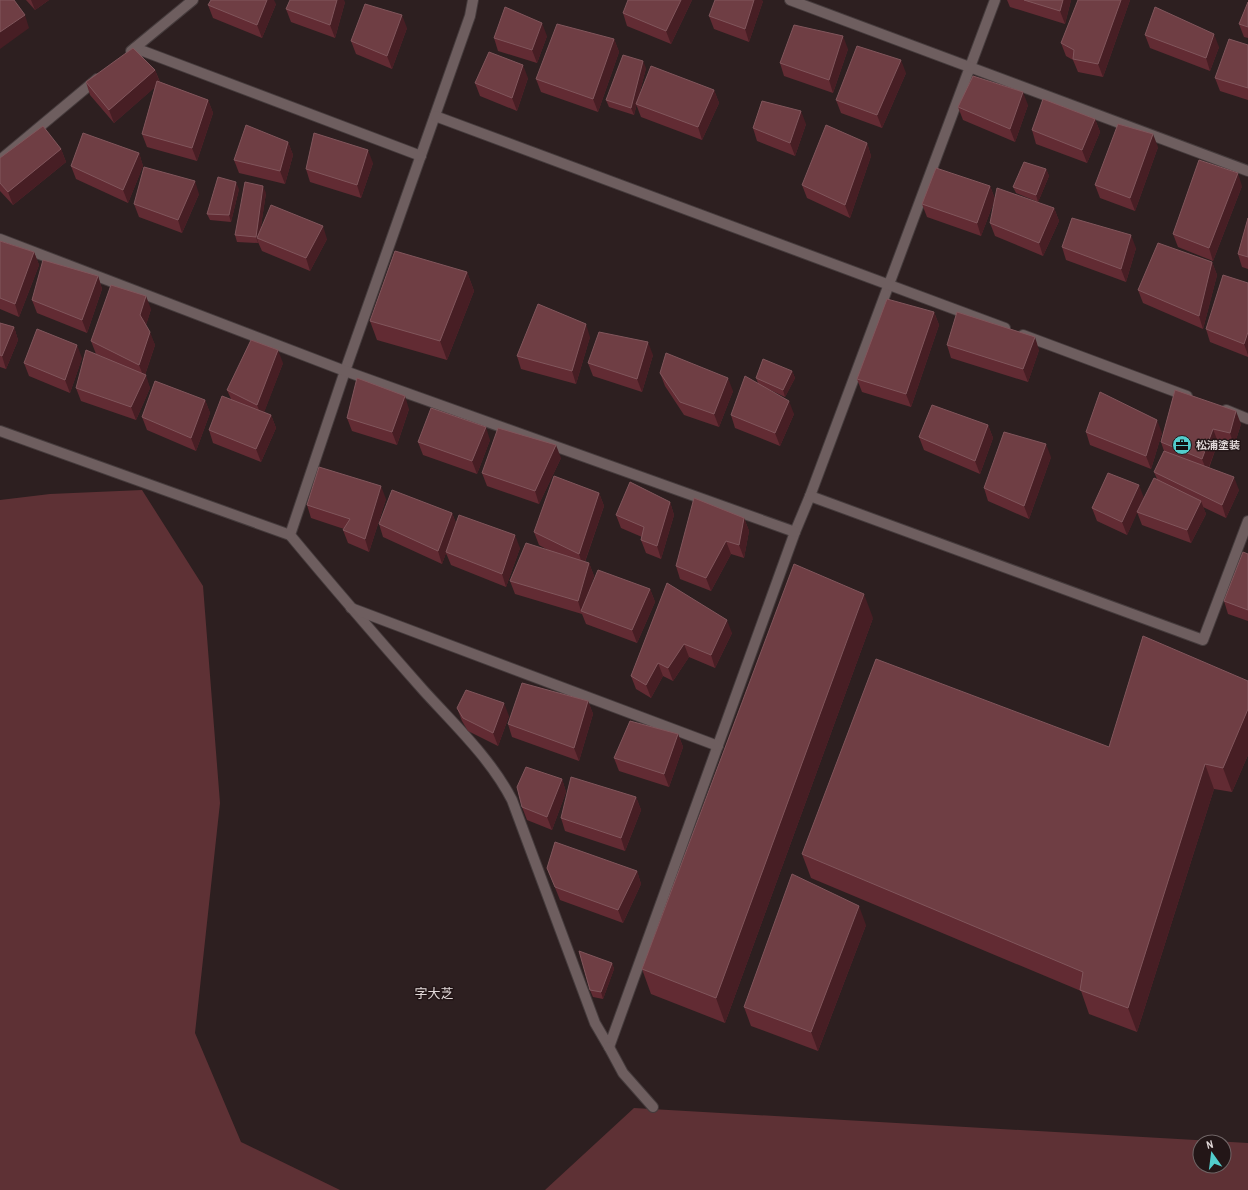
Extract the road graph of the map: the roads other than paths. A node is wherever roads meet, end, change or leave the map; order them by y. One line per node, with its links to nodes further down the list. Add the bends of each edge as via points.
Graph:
1 (193, 0): 5 (street)
2 (473, 0): 9 (street, via 470,16)
3 (790, 0): 7 (street)
4 (995, 0): 7 (street)
5 (135, 48): 6 (street); 10 (street)
6 (123, 58)
7 (970, 67): 12 (street); 14 (street)
8 (104, 73): 11 (street)
9 (435, 116): 10 (street); 14 (street)
10 (421, 156): 15 (street)
11 (0, 160)
12 (1248, 171)
13 (0, 238): 15 (street)
14 (888, 285): 16 (street); 20 (street)
15 (345, 371): 22 (street); 23 (street)
16 (1196, 399)
17 (1218, 407): 18 (street)
18 (1248, 418)
19 (0, 431): 23 (street)
20 (810, 496): 21 (street, via 1203,640); 22 (street)
21 (1248, 521)
22 (794, 532): 25 (street)
23 (290, 535): 24 (street)
24 (350, 607): 25 (street); 26 (street, via 504,785 512,800 595,1023)
25 (718, 746): 26 (street)
26 (609, 1046): 27 (street, via 623,1073)
27 (653, 1107)

